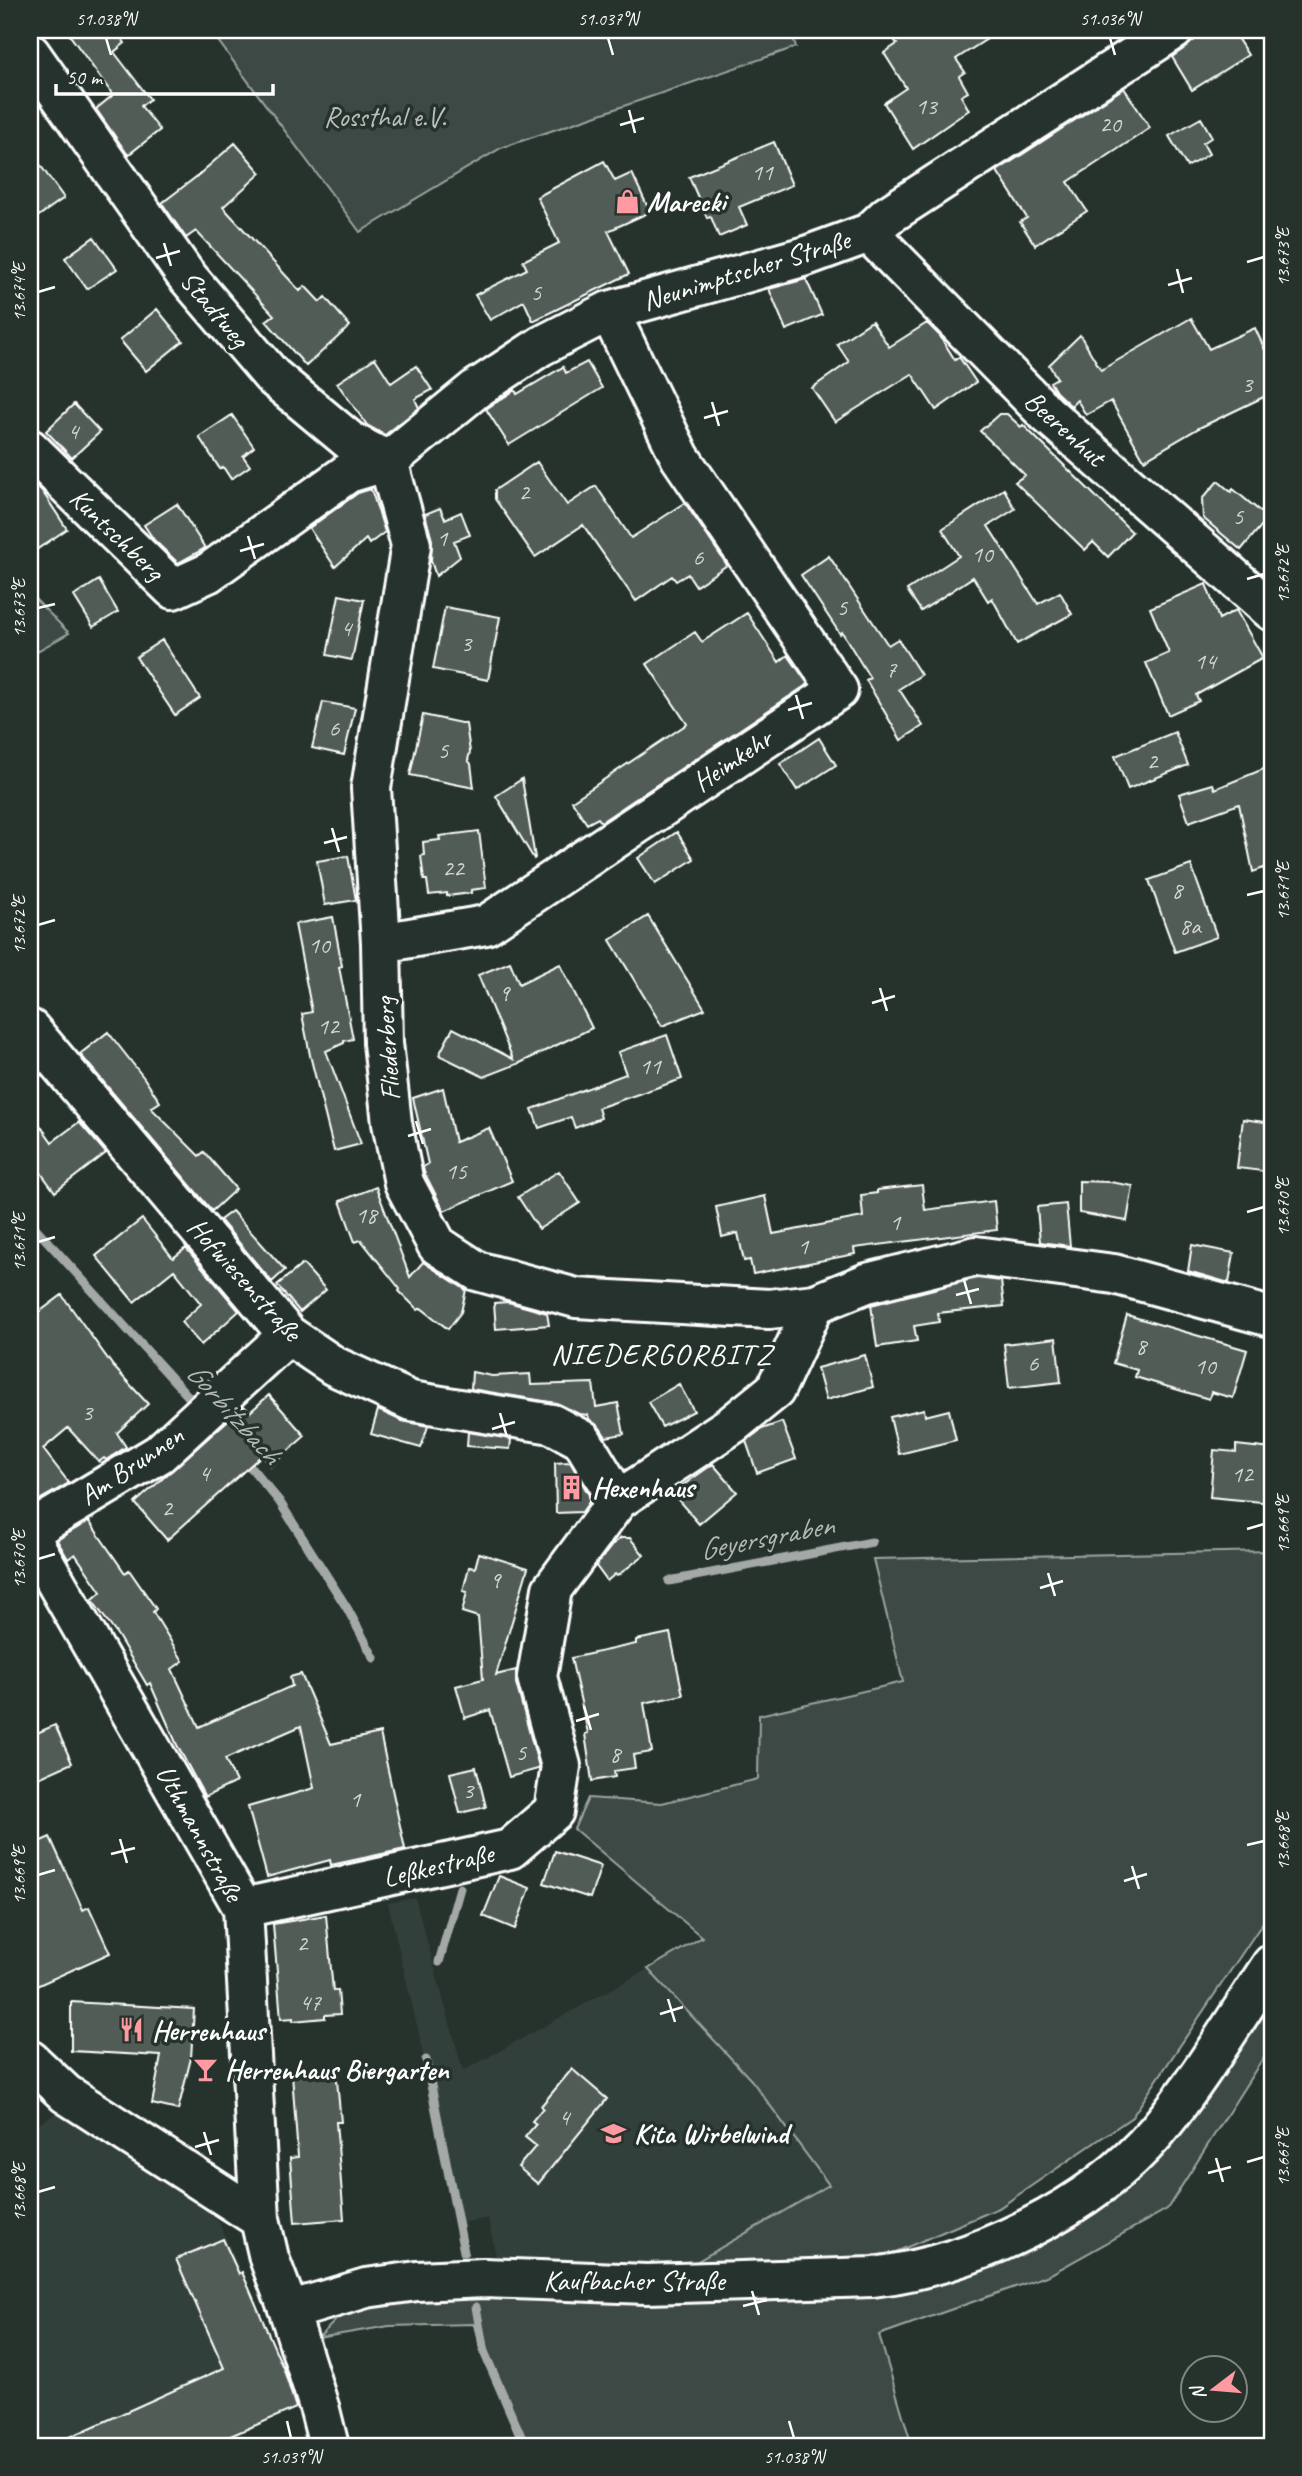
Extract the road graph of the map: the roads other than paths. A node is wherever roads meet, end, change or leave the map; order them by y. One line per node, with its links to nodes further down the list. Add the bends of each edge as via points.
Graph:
1 (1174, 30): 3 (street, Neunimptscher Straße, via 887,216)
2 (30, 53): 6 (street, Stadtweg, via 185,274 272,376 350,440)
3 (869, 233): 4 (street, Neunimptscher Straße, via 806,256); 7 (street, Beerenhut, via 1047,414)
4 (609, 310): 6 (street, Neunimptscher Straße, via 476,388); 8 (street, Heimkehr, via 680,457 838,690 486,925)
5 (30, 449): 6 (street, Kuntschberg, via 173,589 208,573 348,473)
6 (388, 461): 8 (street, Fliederberg, via 411,545 371,788)
7 (1272, 611)
8 (381, 943): 10 (street, Fliederberg, via 383,1043 392,1123 404,1183 437,1245 477,1271 576,1298 769,1308)
9 (30, 1029): 12 (street, Hofwiesenstraße)
10 (815, 1304): 11 (street, via 867,1283 976,1256 1114,1274); 13 (street, Leßkestraße, via 775,1390 733,1424)
11 (1272, 1316)
12 (288, 1335): 13 (street, Hofwiesenstraße, via 334,1366 411,1401 552,1424 582,1440); 14 (street, Am Brunnen, via 159,1454)
13 (618, 1500): 16 (street, Leßkestraße, via 552,1589 537,1677 561,1766 554,1811 510,1849)
14 (30, 1531)
15 (30, 1537): 16 (street, Uthmannstraße)
16 (243, 1908): 19 (street, Uthmannstraße)
17 (1272, 1964): 20 (street, Kaufbacher Straße, via 1156,2132 1110,2176 1067,2207 961,2257 910,2273 873,2277 647,2284 484,2278 418,2281 366,2288)
18 (30, 2060): 19 (street, via 66,2094)
19 (260, 2219): 20 (street, Uthmannstraße, via 268,2258)
20 (289, 2311): 21 (street, Uthmannstraße)
21 (329, 2446)

